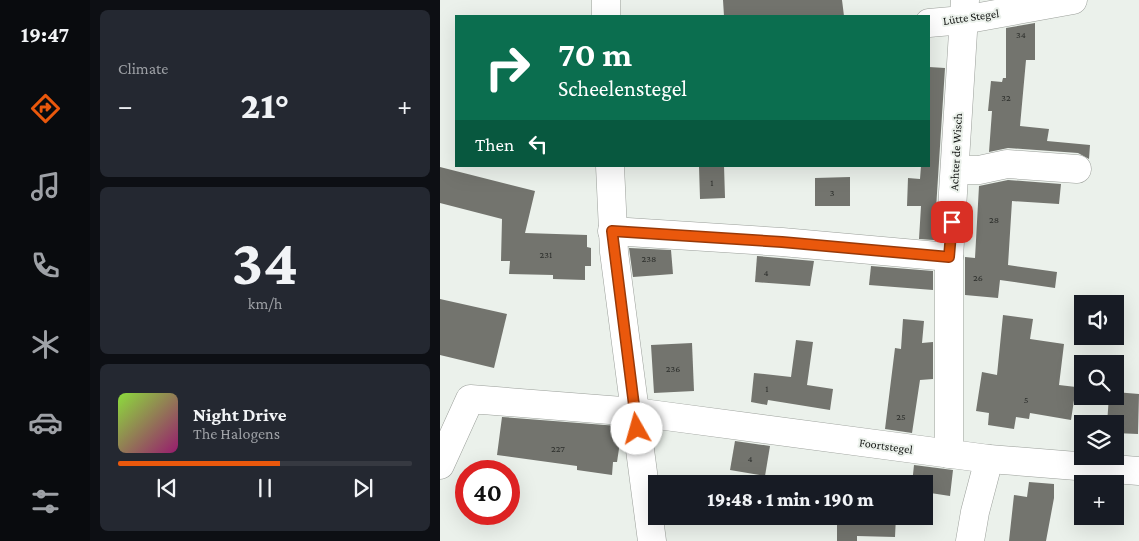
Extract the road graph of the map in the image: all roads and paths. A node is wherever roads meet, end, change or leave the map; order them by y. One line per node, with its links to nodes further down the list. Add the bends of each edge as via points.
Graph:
1 (606, 0): 4 (street)
2 (1073, 0): 3 (street, Lütte Stegel)
3 (964, 10): 5 (street, Lütte Stegel); 8 (street, Achter de Wisch)
4 (606, 15)
5 (930, 23)
6 (610, 167): 9 (street)
7 (1077, 169): 8 (street, via 1007,164 980,170)
8 (955, 170): 10 (street, Achter de Wisch)
9 (612, 231): 10 (street); 11 (street)
10 (949, 257): 12 (street, Achter de Wisch)
11 (635, 412): 12 (street, Foortstegel); 14 (street, Foortstegel, via 470,399); 16 (street)
12 (949, 454): 13 (street, Foortstegel)
13 (989, 459): 15 (street, Foortstegel); 17 (street)
14 (440, 465)
15 (1139, 471)
16 (652, 541)
17 (970, 541)

